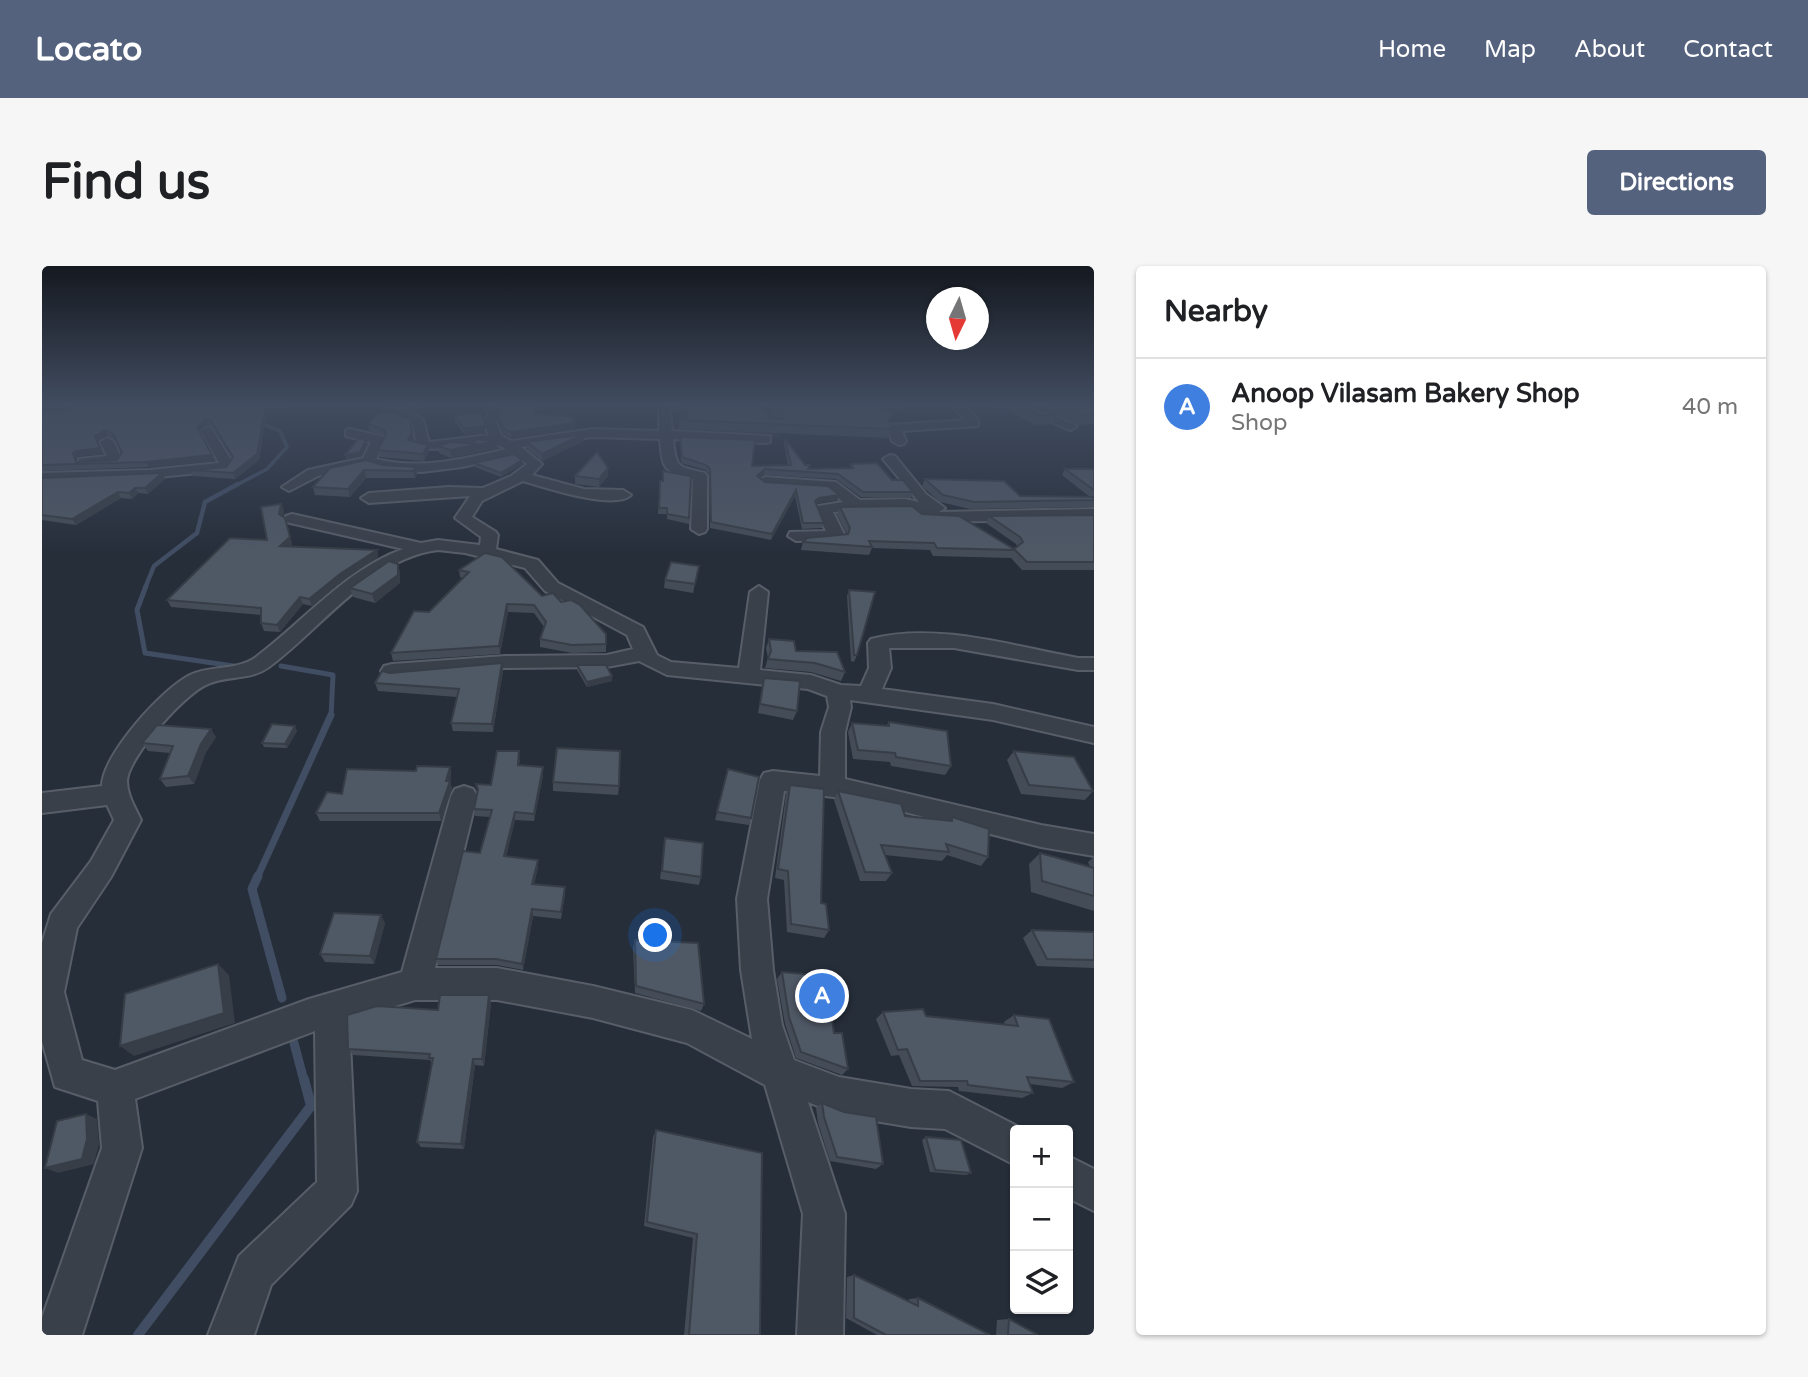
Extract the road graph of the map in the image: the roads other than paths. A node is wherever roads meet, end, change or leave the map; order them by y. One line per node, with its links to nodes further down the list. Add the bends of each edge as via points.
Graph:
1 (112, 454): 9 (street, via 115,460)
2 (221, 454): 12 (street, via 226,463 223,467)
3 (372, 454): 8 (street)
4 (477, 454): 8 (street, via 444,465 396,467)
5 (521, 454): 10 (street, via 535,464)
6 (668, 454): 23 (street, via 675,470 700,476)
7 (890, 459): 21 (street, via 920,497)
8 (368, 461): 14 (street, via 313,473)
9 (42, 465)
10 (521, 476): 16 (street); 17 (street, via 590,494)
11 (42, 477): 12 (street)
12 (68, 477): 15 (street)
13 (765, 481): 19 (street, via 831,485)
14 (289, 487)
15 (54, 489)
16 (483, 492): 18 (street); 27 (street, via 468,504 463,518 490,535)
17 (622, 495)
18 (369, 498)
19 (856, 505): 21 (street, via 905,503 925,516); 25 (street, via 823,509 837,536)
20 (1094, 514): 21 (street)
21 (961, 518): 24 (street)
22 (292, 519): 26 (street)
23 (699, 529)
24 (985, 533)
25 (796, 536)
26 (421, 548): 27 (street, via 445,545); 37 (street, via 347,590 250,672 195,681 130,747 115,775)
27 (487, 553): 29 (street, via 532,564 550,587 636,631)
28 (759, 592): 32 (street)
29 (645, 653): 31 (street, via 607,661 505,662); 32 (street, via 667,668)
30 (1094, 664): 34 (street, via 957,642 905,639 878,643 880,668)
31 (392, 671)
32 (749, 675): 33 (street, via 811,682)
33 (838, 692): 34 (street); 36 (street)
34 (869, 694): 35 (street, via 993,712)
35 (1094, 735)
36 (831, 787): 40 (street); 43 (street, via 773,779 763,828 752,899 755,946 765,1025)
37 (115, 794): 39 (street); 44 (street, via 128,820 62,924 47,992 68,1074)
38 (464, 796): 41 (street)
39 (42, 803)
40 (1094, 845)
41 (415, 984): 42 (street); 43 (street, via 497,984 593,1002 692,1027)
42 (332, 1009): 44 (street); 49 (street, via 337,1191 254,1271)
43 (780, 1073): 45 (street, via 839,1096 949,1110); 50 (street, via 824,1214)
44 (115, 1088): 48 (street, via 122,1148)
45 (1010, 1143)
46 (1073, 1179): 47 (street)
47 (1094, 1191)
48 (59, 1335)
49 (231, 1335)
50 (820, 1335)

